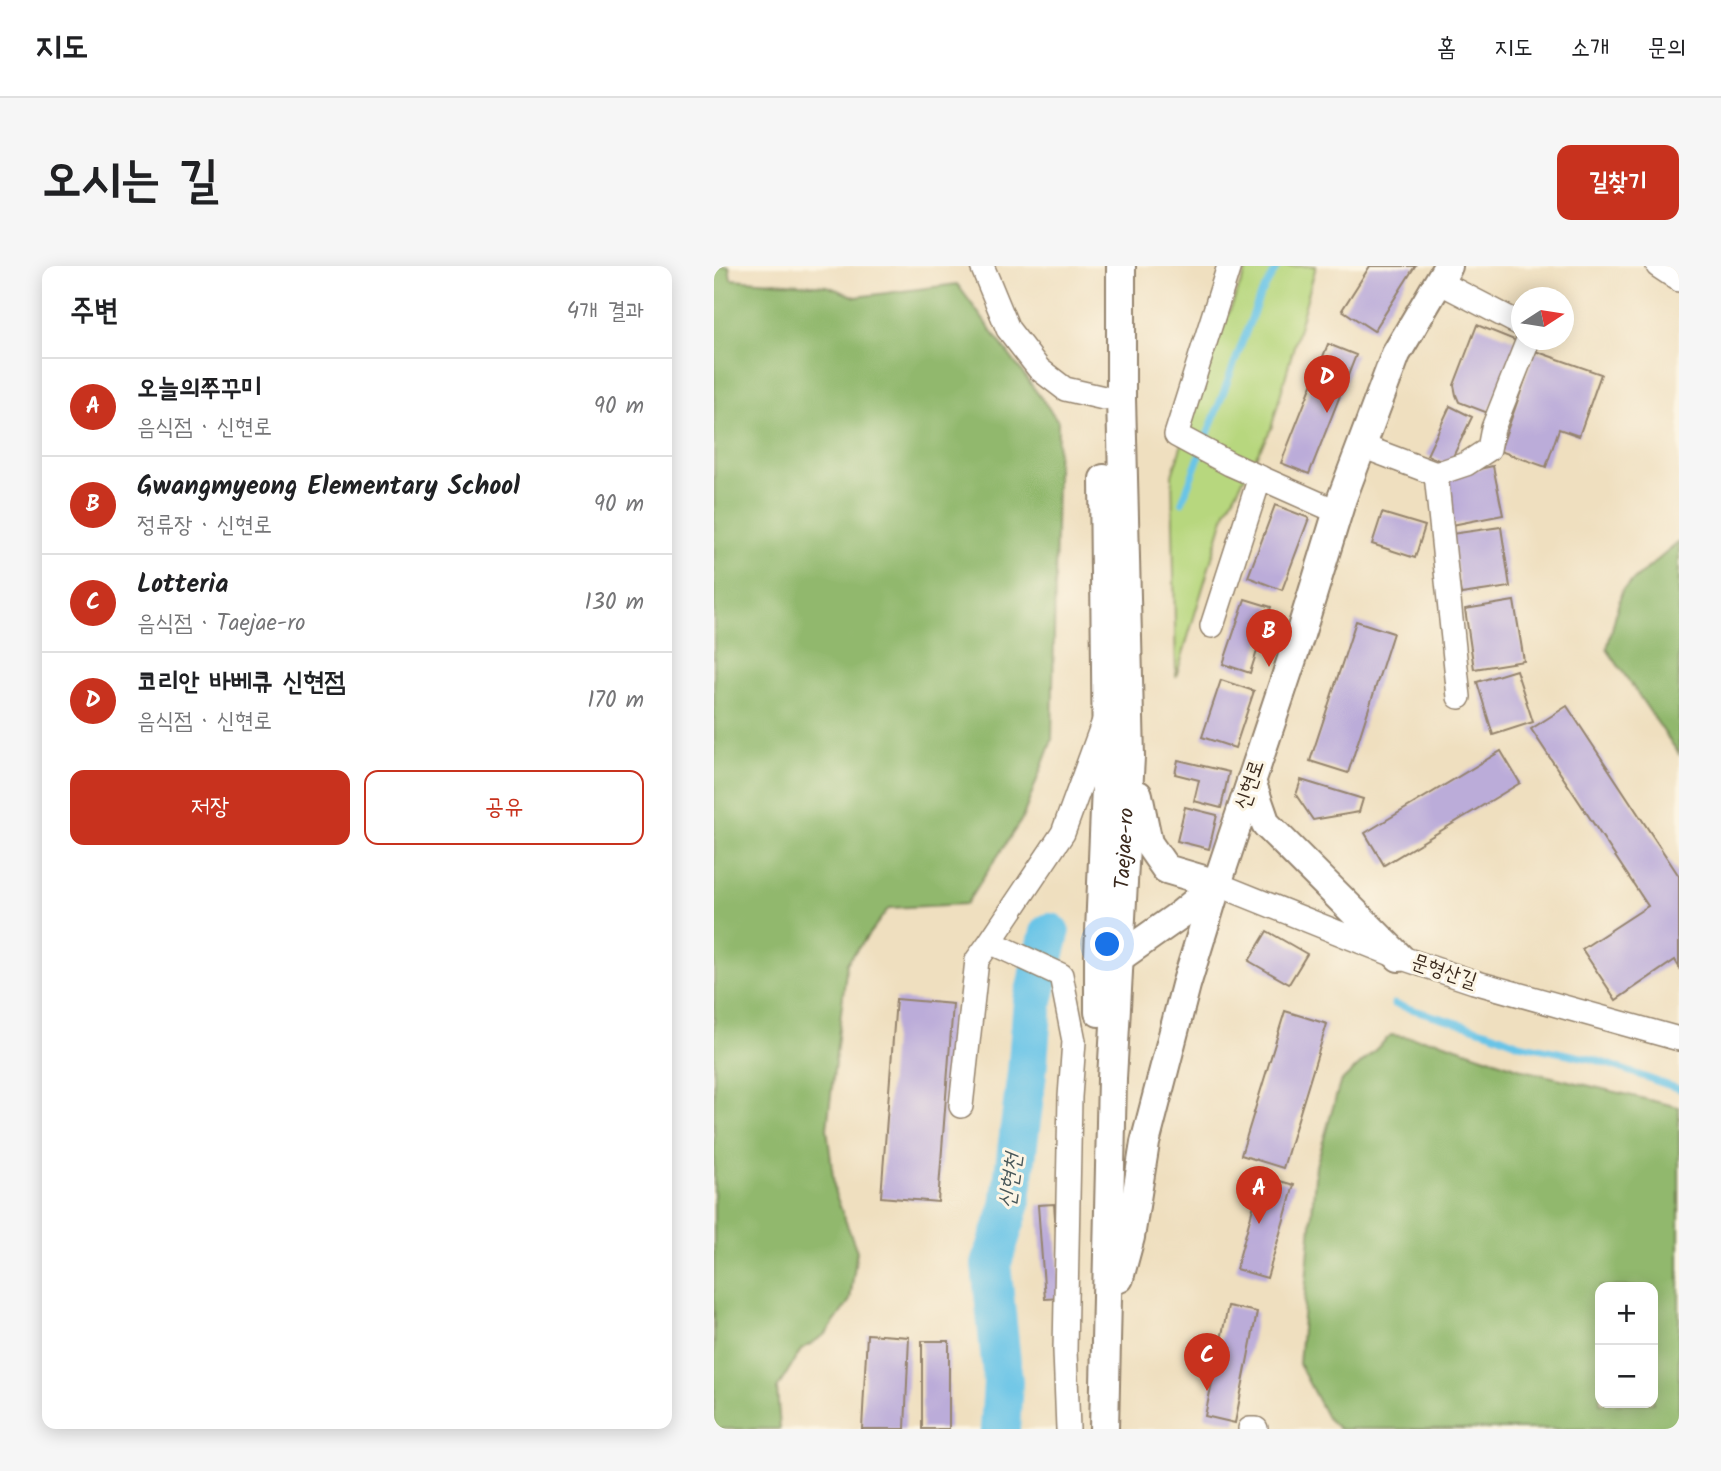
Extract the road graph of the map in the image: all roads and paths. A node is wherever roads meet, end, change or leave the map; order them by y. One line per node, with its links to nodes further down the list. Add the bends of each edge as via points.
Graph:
1 (982, 266): 10 (street, via 1007,329 1039,369 1065,389)
2 (1104, 266): 10 (main road, Taejae-ro)
3 (1121, 266): 18 (main road, Taejae-ro)
4 (1229, 266): 13 (street, via 1176,435)
5 (1658, 266): 7 (street)
6 (1444, 274): 8 (street); 11 (main road, 신현로, via 1396,354)
7 (1679, 279)
8 (1511, 318)
9 (1524, 350): 12 (street, via 1489,449 1466,464)
10 (1104, 398): 17 (main road, Taejae-ro)
11 (1362, 446): 12 (street); 14 (main road, 신현로)
12 (1436, 474): 16 (street)
13 (1259, 477): 14 (street); 15 (street)
14 (1338, 512): 19 (main road, 신현로)
15 (1212, 626)
16 (1459, 697)
17 (1106, 715): 21 (street, via 1063,833); 22 (main road, Taejae-ro)
18 (1130, 757): 20 (main road, via 1149,843 1166,869); 22 (main road, Taejae-ro)
19 (1251, 781): 20 (main road, 신현로); 23 (main road, via 1266,824)
20 (1217, 884): 22 (main road, via 1181,914); 23 (street, 문형산길); 26 (main road, 신현로, via 1145,1143 1130,1237)
21 (995, 941): 25 (street, via 977,960); 27 (street, via 1061,975 1074,1041 1066,1325)
22 (1110, 956): 26 (main road, Taejae-ro); 28 (main road, Taejae-ro)
23 (1399, 957): 24 (street, 문형산길)
24 (1679, 1039)
25 (961, 1107)
26 (1107, 1324): 29 (main road, Taejae-ro)
27 (1068, 1429)
28 (1093, 1429)
29 (1104, 1429)
30 (1250, 1429): 31 (street)
31 (1256, 1429)

